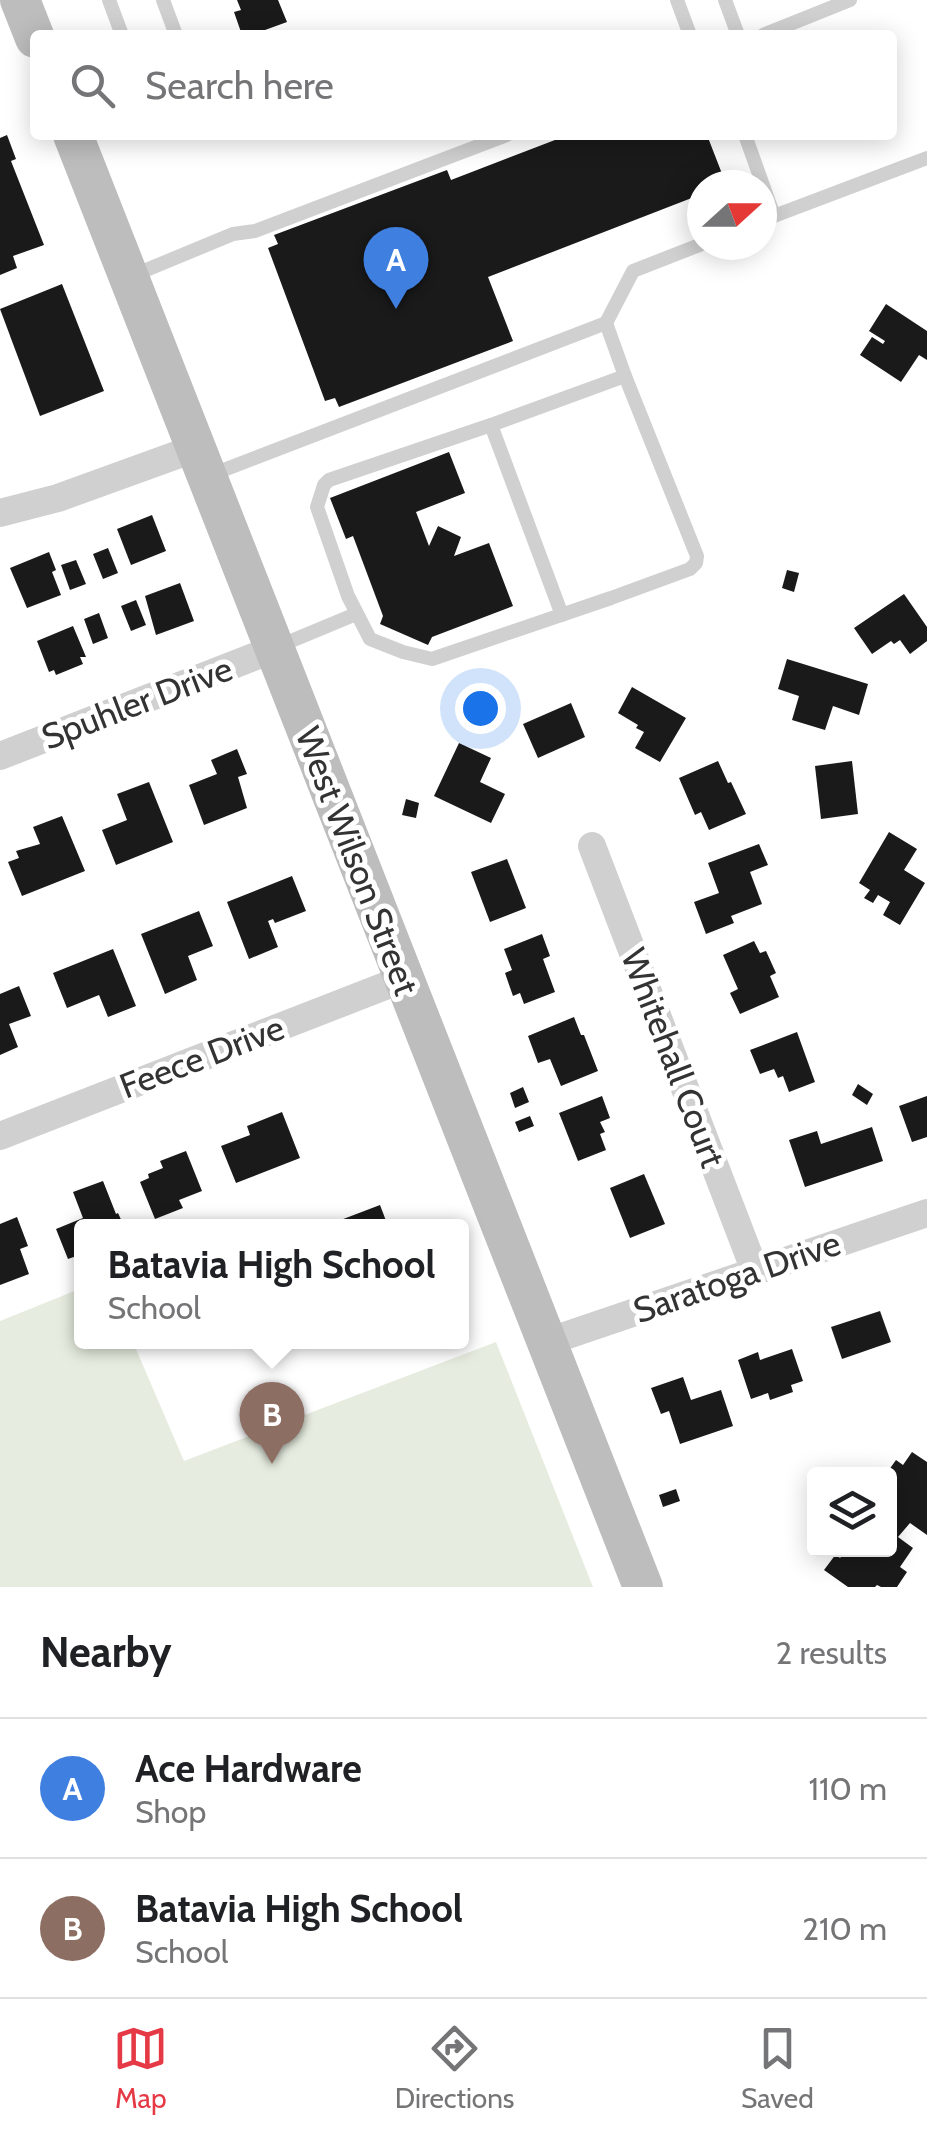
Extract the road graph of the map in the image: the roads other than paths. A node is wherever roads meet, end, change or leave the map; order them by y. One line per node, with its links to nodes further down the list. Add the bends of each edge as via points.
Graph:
1 (20, 0): 9 (main road)
2 (109, 0): 10 (lane)
3 (163, 0): 11 (lane)
4 (677, 0): 12 (lane)
5 (725, 0): 13 (lane)
6 (804, 0): 8 (lane)
7 (850, 0): 8 (lane)
8 (810, 16): 14 (lane)
9 (32, 30)
10 (120, 30)
11 (174, 30)
12 (688, 30)
13 (736, 30)
14 (775, 30)
15 (75, 140): 22 (main road, West Wilson Street)
16 (494, 140): 22 (lane)
17 (746, 140): 19 (lane)
18 (927, 158): 20 (lane)
19 (755, 170)
20 (777, 215)
21 (687, 250): 23 (lane, via 633,271)
22 (129, 278): 26 (main road, West Wilson Street)
23 (606, 323): 24 (lane); 26 (lane)
24 (626, 376): 25 (lane); 29 (lane, via 696,563)
25 (491, 425): 28 (lane, via 324,485 317,507); 29 (lane)
26 (201, 462): 27 (street); 30 (main road, West Wilson Street)
27 (0, 513)
28 (356, 614): 29 (lane, via 370,639 432,659); 30 (lane)
29 (562, 615)
30 (274, 649): 31 (street, Spuhler Drive); 33 (main road, West Wilson Street)
31 (0, 756)
32 (592, 846): 36 (street, Whitehall Court)
33 (404, 978): 34 (street, Feece Drive); 37 (main road, West Wilson Street)
34 (0, 1136)
35 (927, 1213): 36 (street, Saratoga Drive)
36 (755, 1271): 37 (street, Saratoga Drive)
37 (546, 1342): 38 (main road, West Wilson Street)
38 (642, 1587)

